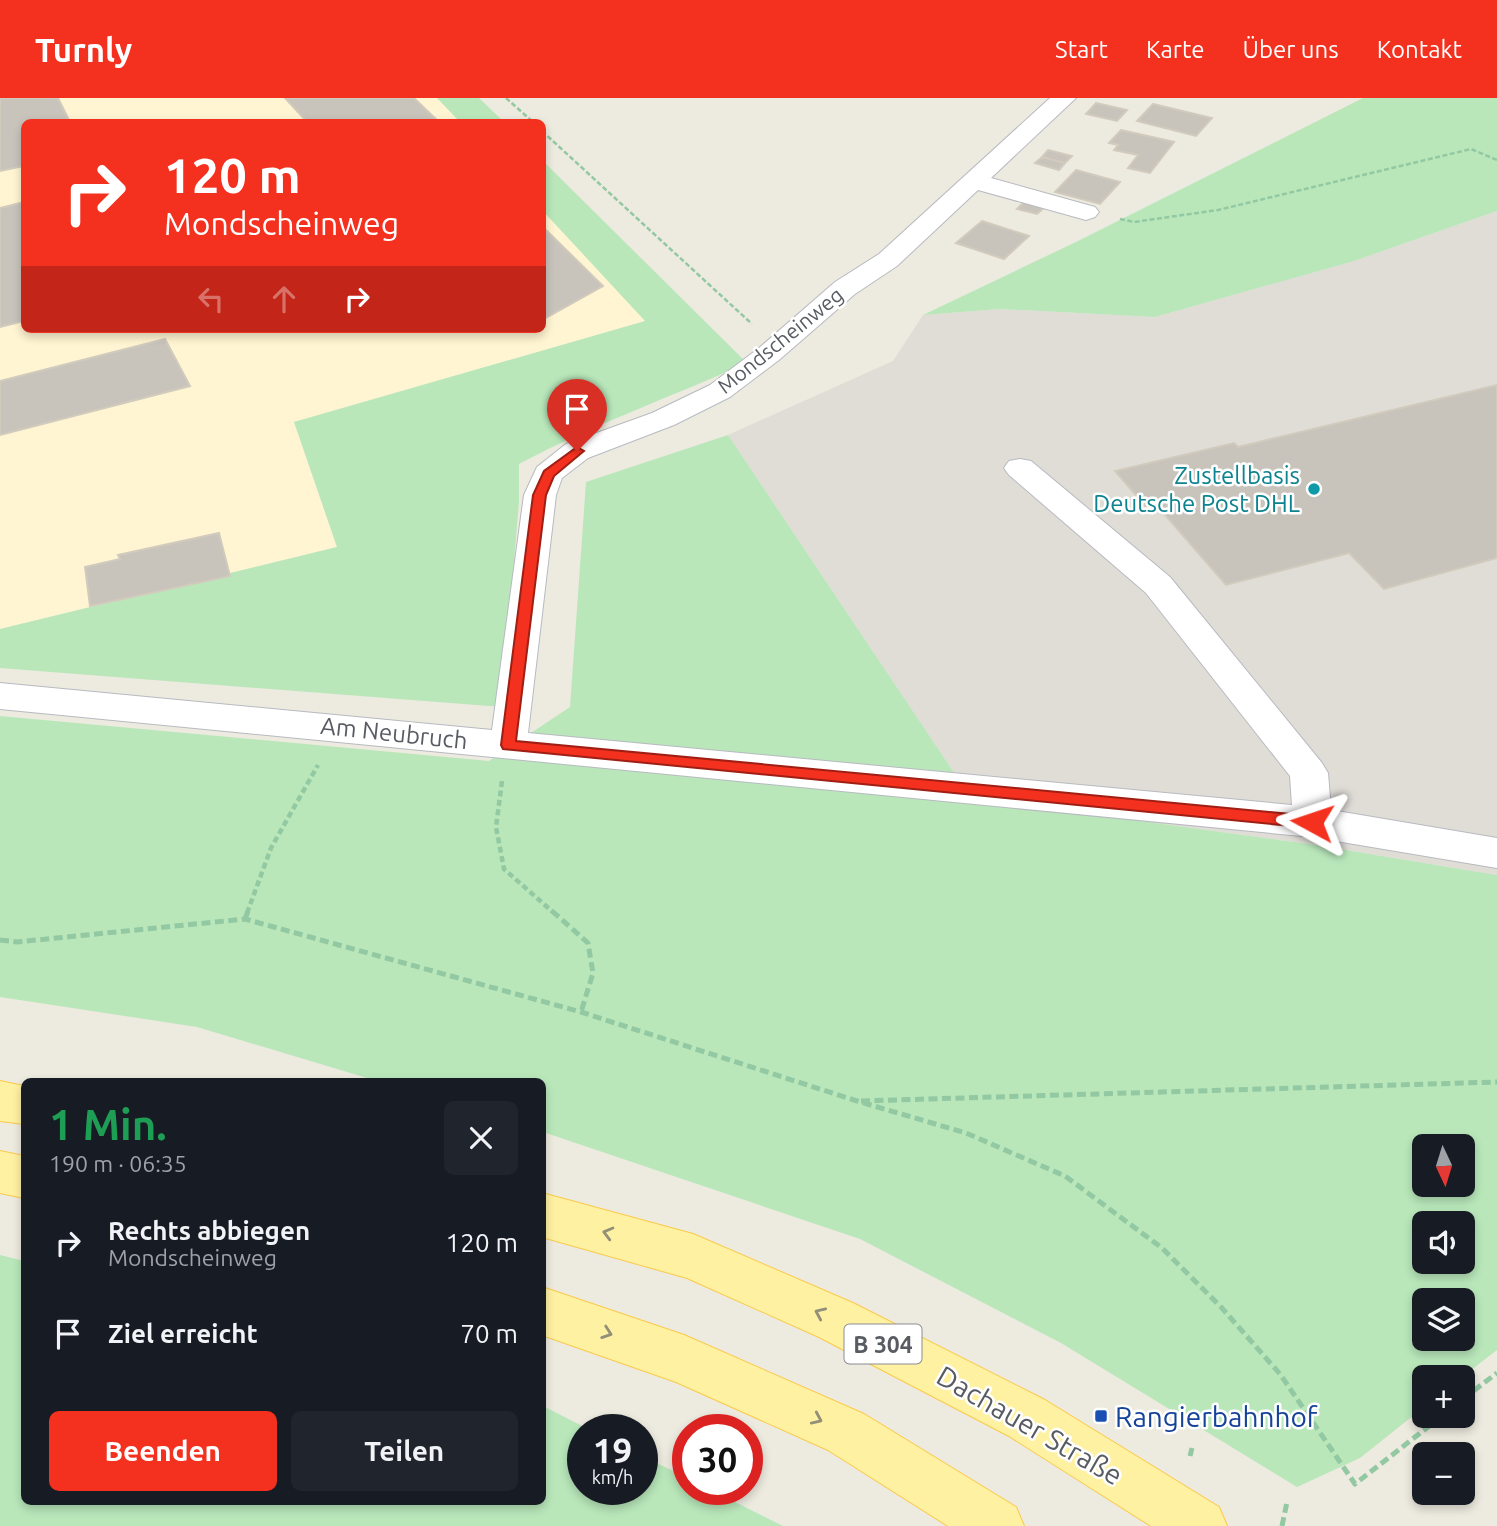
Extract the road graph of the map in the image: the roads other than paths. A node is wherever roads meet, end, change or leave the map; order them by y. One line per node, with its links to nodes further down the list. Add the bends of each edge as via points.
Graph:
1 (1064, 98): 2 (street, Mondscheinweg)
2 (973, 181): 3 (street); 6 (street, Mondscheinweg, via 888,260 845,288 720,391 663,419 577,451 548,474 540,495)
3 (1086, 212)
4 (1020, 468): 7 (street, via 1158,586 1309,773)
5 (0, 696): 6 (street, Am Neubruch)
6 (508, 745): 7 (street, Am Neubruch)
7 (1312, 822): 8 (street, Am Neubruch)
8 (1497, 853)
9 (0, 1101): 10 (main road)
10 (21, 1104)
11 (0, 1172): 12 (main road)
12 (21, 1176)
13 (546, 1216): 16 (main road, Dachauer Straße / B 304, one-way to 13, via 1027,1418 836,1320 693,1257)
14 (546, 1312): 15 (main road, one-way to 15, via 684,1360 846,1432)
15 (997, 1526)
16 (1200, 1526)

